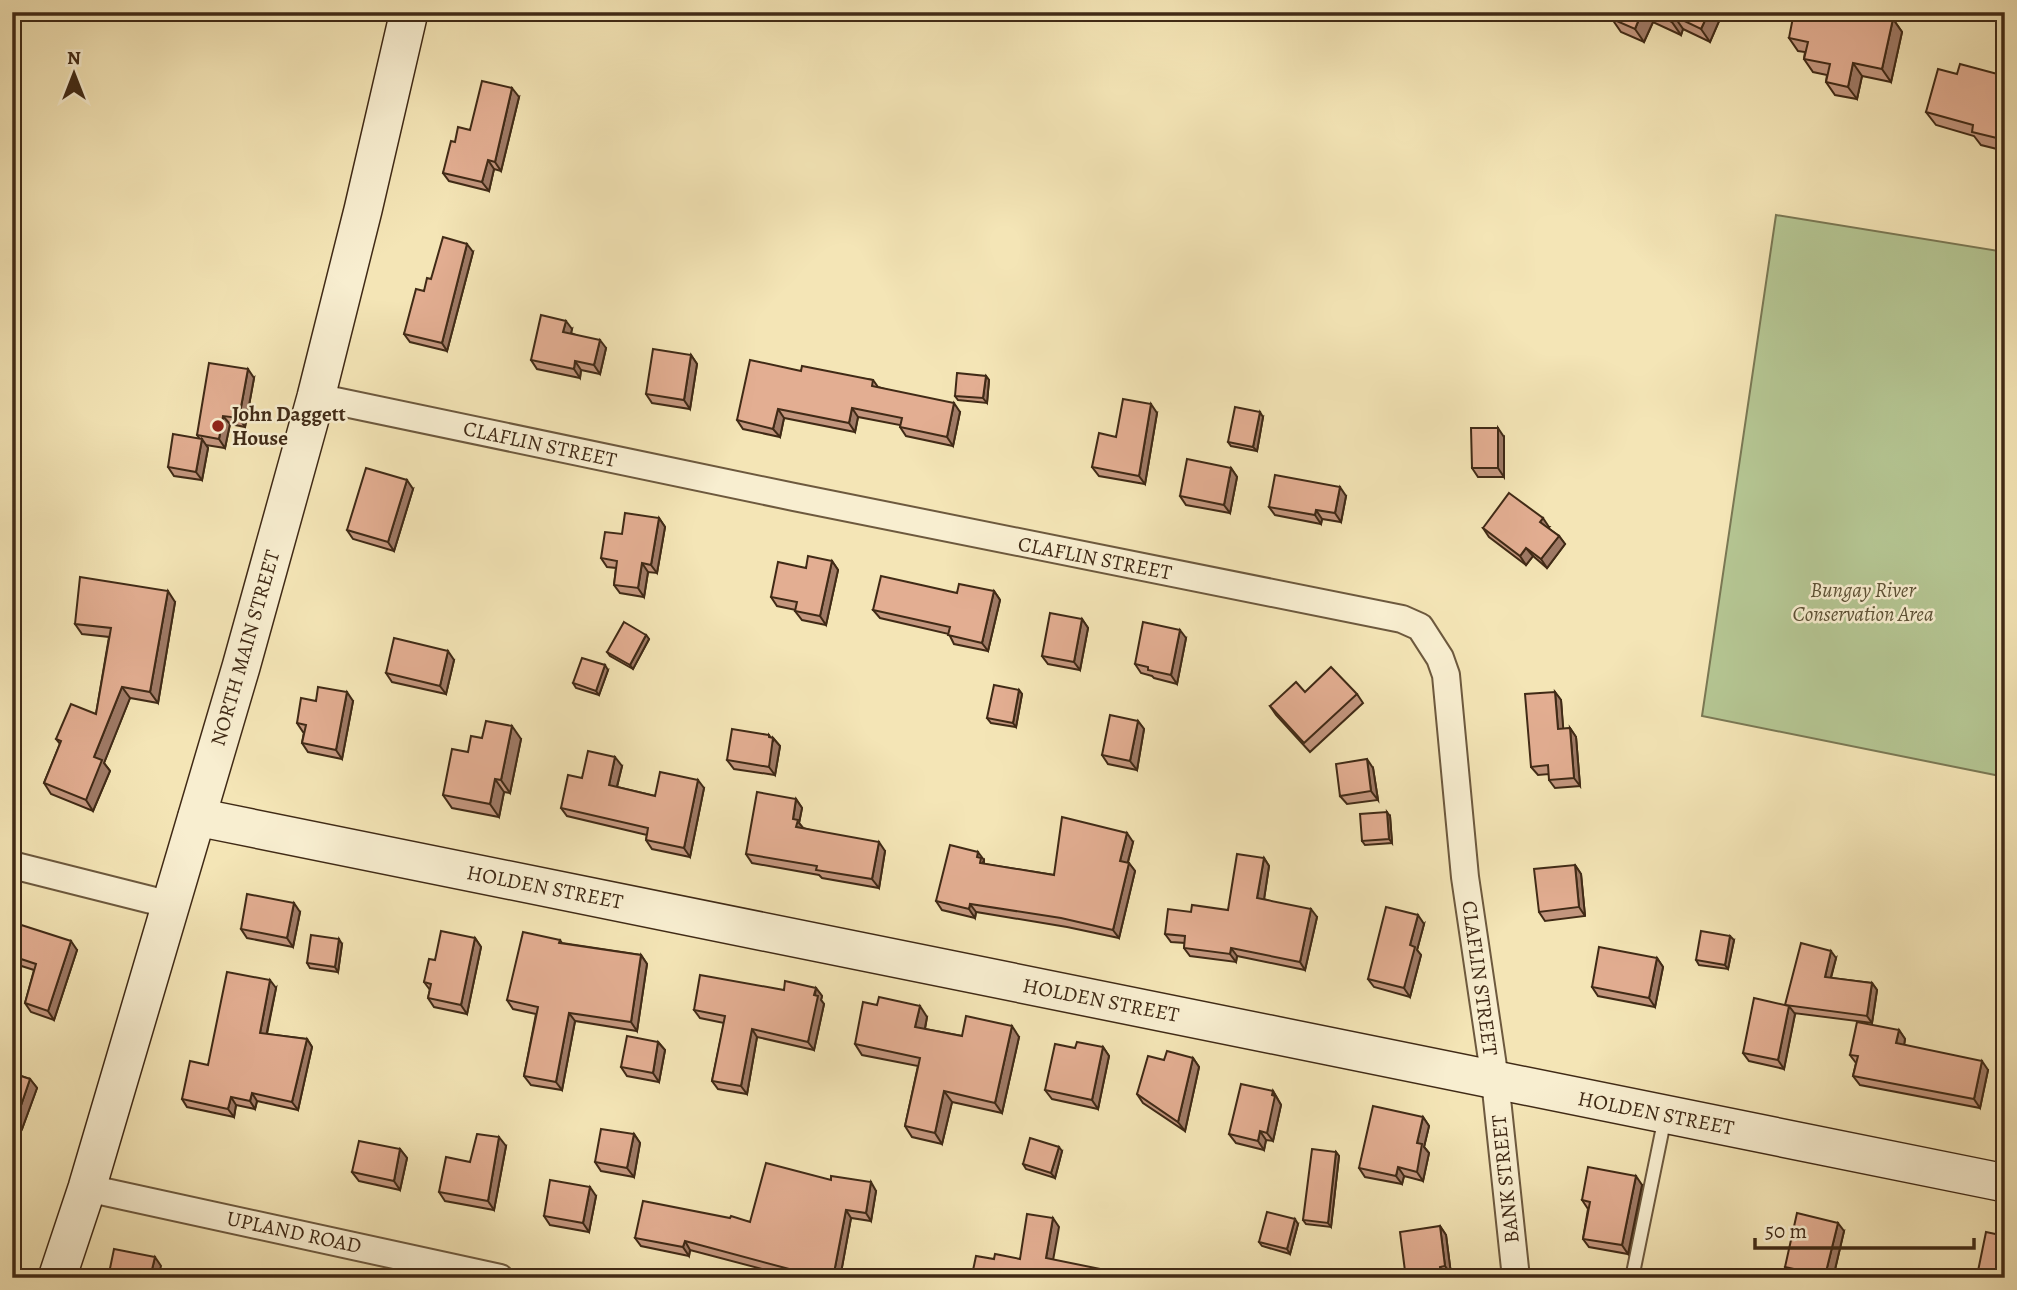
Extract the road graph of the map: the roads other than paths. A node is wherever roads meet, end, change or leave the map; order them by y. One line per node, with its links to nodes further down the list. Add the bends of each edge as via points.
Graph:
1 (409, 12): 2 (main road, NORTH MAIN STREET)
2 (316, 397): 3 (main road, NORTH MAIN STREET); 6 (street, CLAFLIN STREET, via 1402,619 1420,627 1446,675 1465,877)
3 (197, 817): 5 (main road, NORTH MAIN STREET); 6 (main road, HOLDEN STREET)
4 (12, 866): 5 (street)
5 (171, 905): 9 (main road, NORTH MAIN STREET)
6 (1495, 1080): 7 (main road, HOLDEN STREET); 12 (street, BANK STREET)
7 (1665, 1115): 8 (main road, HOLDEN STREET); 13 (lane)
8 (2005, 1183)
9 (87, 1188): 10 (main road, NORTH MAIN STREET); 11 (street, UPLAND ROAD)
10 (57, 1278)
11 (500, 1278)
12 (1516, 1278)
13 (1632, 1278)

